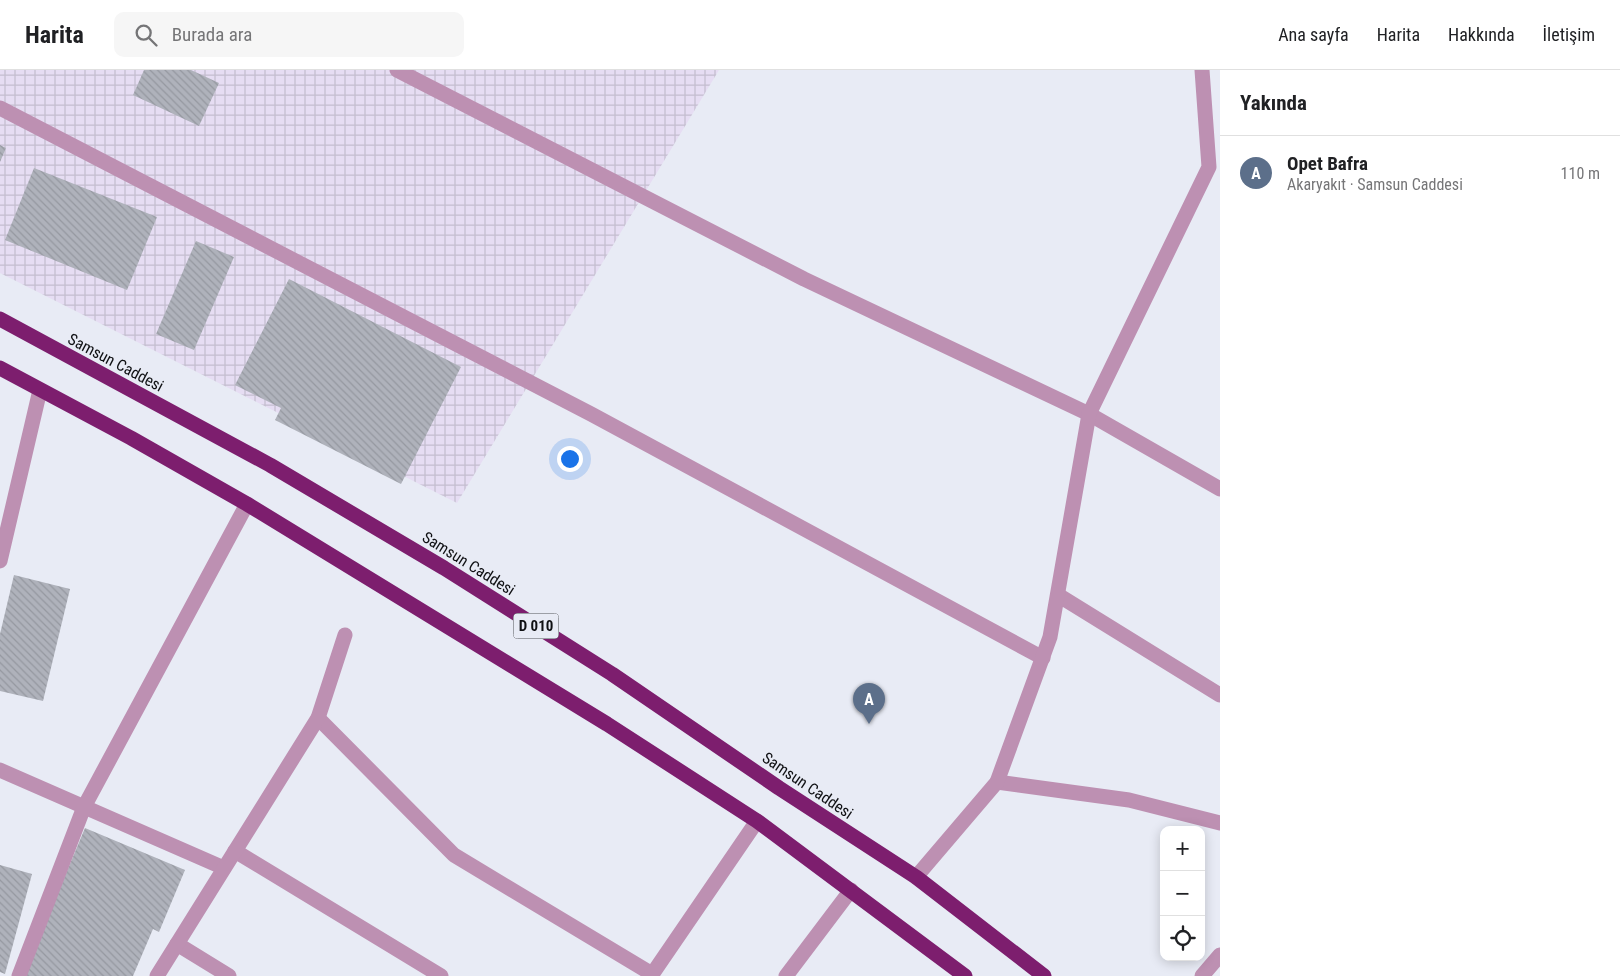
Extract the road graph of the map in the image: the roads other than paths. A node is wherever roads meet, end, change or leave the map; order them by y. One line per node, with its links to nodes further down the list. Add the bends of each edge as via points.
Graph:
1 (397, 70): 8 (street, via 804,280)
2 (1202, 70): 4 (street)
3 (0, 108): 14 (street, via 591,414)
4 (1216, 164): 8 (street)
5 (0, 319): 24 (highway, Samsun Caddesi / D 010, via 270,465 444,568 612,674)
6 (0, 368): 7 (highway, D 010)
7 (40, 390): 10 (highway, D 010); 11 (street)
8 (1089, 414): 9 (street); 12 (street)
9 (1220, 489)
10 (247, 504): 19 (street); 20 (highway, D 010, via 607,724)
11 (0, 561)
12 (1058, 595): 14 (street, via 1050,637); 15 (street)
13 (345, 635): 16 (street)
14 (1042, 658): 18 (street)
15 (1220, 694)
16 (318, 718): 22 (street); 28 (street, via 454,855)
17 (0, 770): 19 (street)
18 (997, 782): 21 (street, via 1129,800); 24 (street)
19 (84, 806): 23 (street); 29 (street)
20 (757, 821): 25 (highway, D 010); 28 (street)
21 (1220, 823)
22 (235, 851): 23 (street); 32 (street)
23 (224, 868): 26 (street)
24 (916, 878): 35 (highway, Samsun Caddesi / D 010)
25 (851, 890): 33 (street); 34 (highway, D 010)
26 (177, 944): 30 (street); 31 (street)
27 (1220, 955): 36 (street)
28 (652, 975)
29 (19, 976)
30 (157, 976)
31 (229, 976)
32 (441, 976)
33 (786, 976)
34 (965, 976)
35 (1044, 976)
36 (1202, 976)

